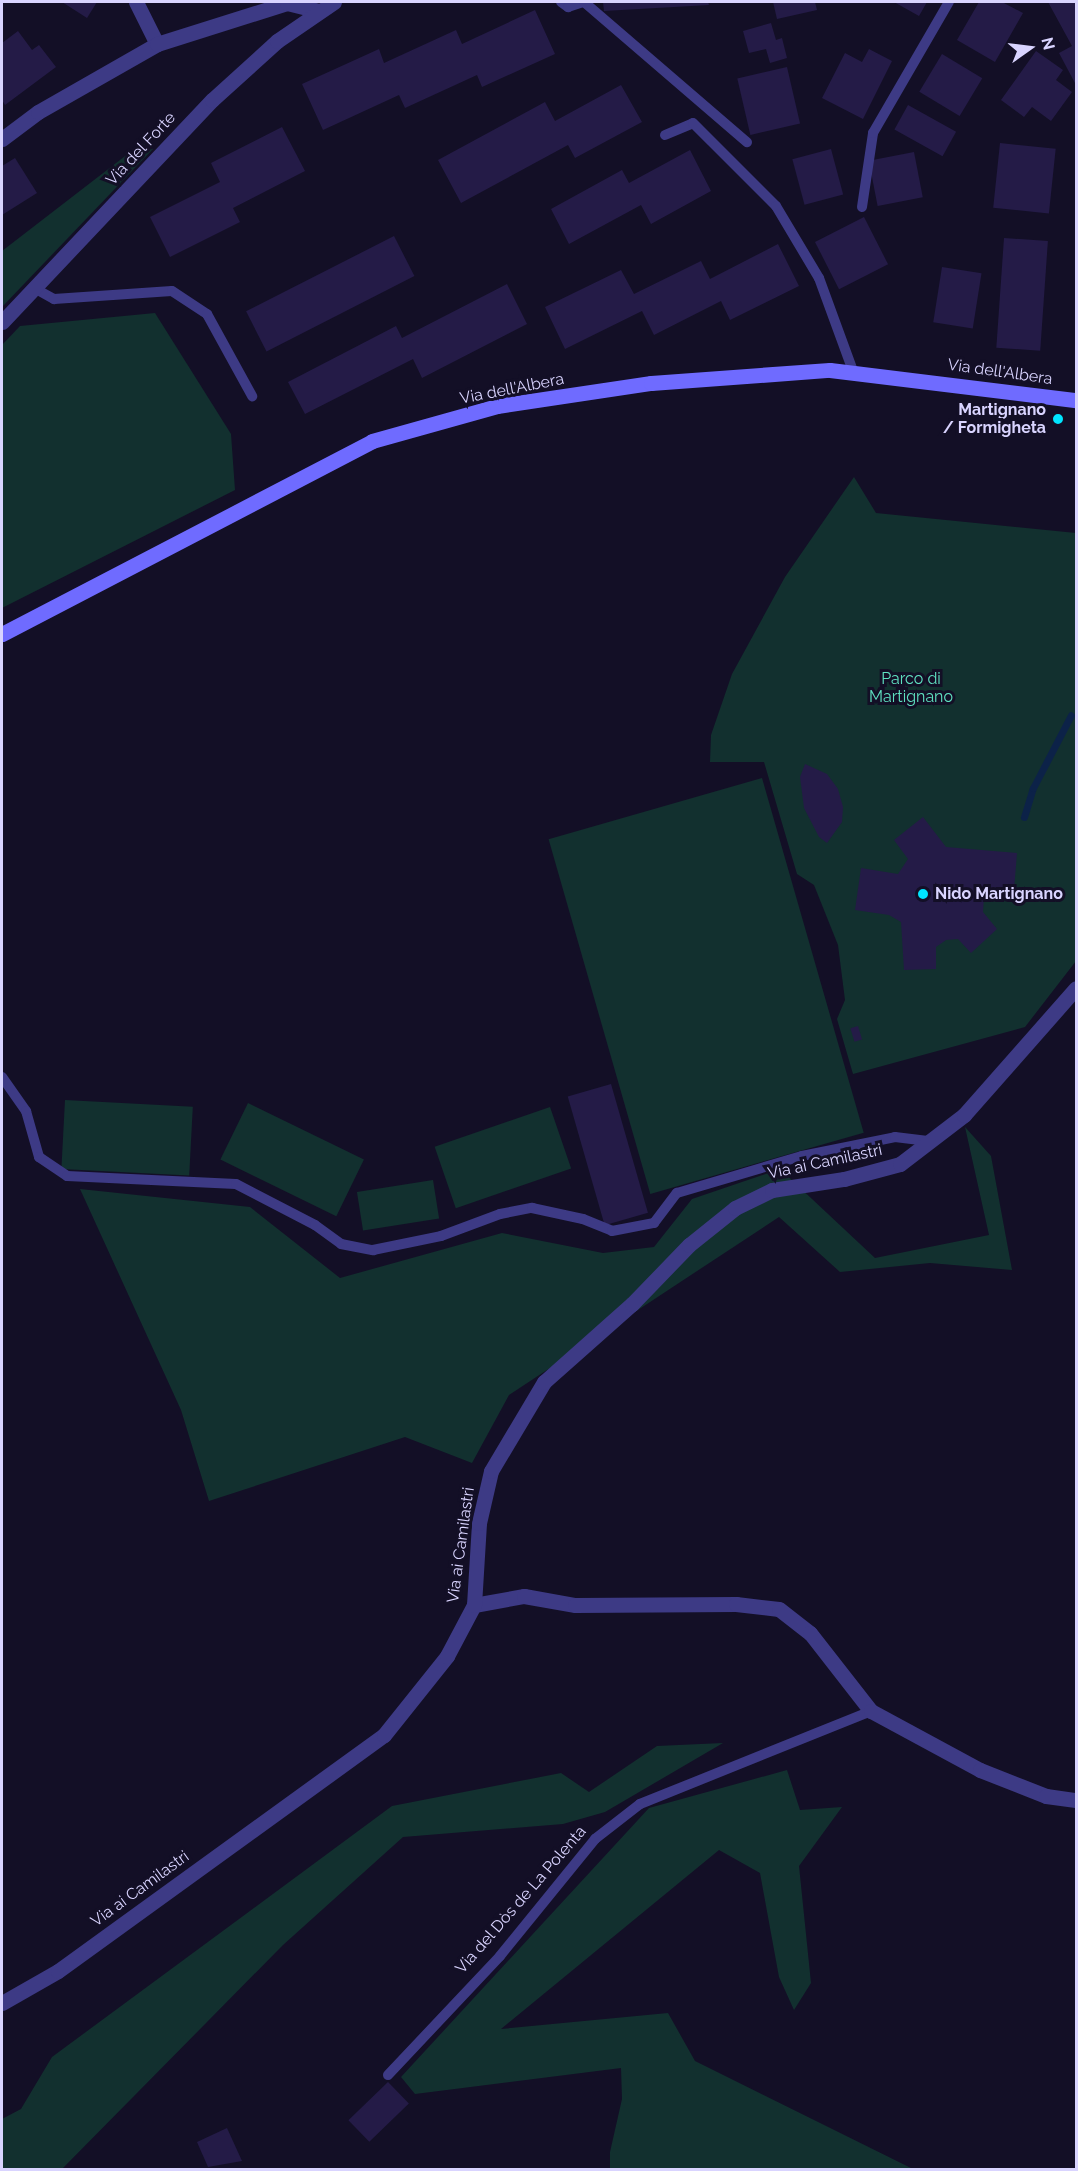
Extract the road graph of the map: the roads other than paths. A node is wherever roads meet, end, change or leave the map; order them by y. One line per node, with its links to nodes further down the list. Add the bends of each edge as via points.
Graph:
1 (136, 2): 7 (street)
2 (334, 2): 6 (street, Via del Forte)
3 (561, 2): 4 (lane, via 568,7)
4 (584, 2): 10 (lane)
5 (949, 2): 11 (lane, via 873,133)
6 (318, 11): 7 (street, via 287,3); 12 (street, Via del Forte, via 212,100)
7 (157, 44): 9 (street, via 38,112)
8 (665, 135): 14 (lane, via 693,123 776,206 819,278)
9 (2, 139)
10 (747, 142)
11 (862, 207)
12 (34, 288): 13 (street, Via del Forte); 15 (lane, via 54,299 172,291 207,314)
13 (2, 322)
14 (853, 371): 16 (street, Via dell'Albera); 17 (street, Via dell'Albera, via 651,383 497,406 372,441)
15 (252, 396)
16 (1077, 400)
17 (2, 634)
18 (1077, 988): 20 (street, Via ai Camilastri, via 964,1115)
19 (2, 1077): 20 (lane, via 26,1111 39,1157 67,1176 236,1184 341,1244 373,1250 441,1236 500,1214 532,1208 583,1219 612,1231 654,1223 677,1193 768,1166 895,1137)
20 (927, 1141): 21 (street, Via ai Camilastri, via 900,1164 844,1179 772,1190 735,1208 689,1245 632,1304 544,1382 491,1471 479,1523)
21 (474, 1605): 22 (street, via 524,1596 575,1605 736,1604 779,1610 810,1633); 24 (street, Via ai Camilastri, via 447,1656 384,1735 57,1971)
22 (871, 1711): 23 (street, via 980,1770 1046,1796); 25 (lane, Via del Dòs de La Polenta, via 640,1804 595,1839 500,1956)
23 (1077, 1800)
24 (2, 2003)
25 (388, 2075)

